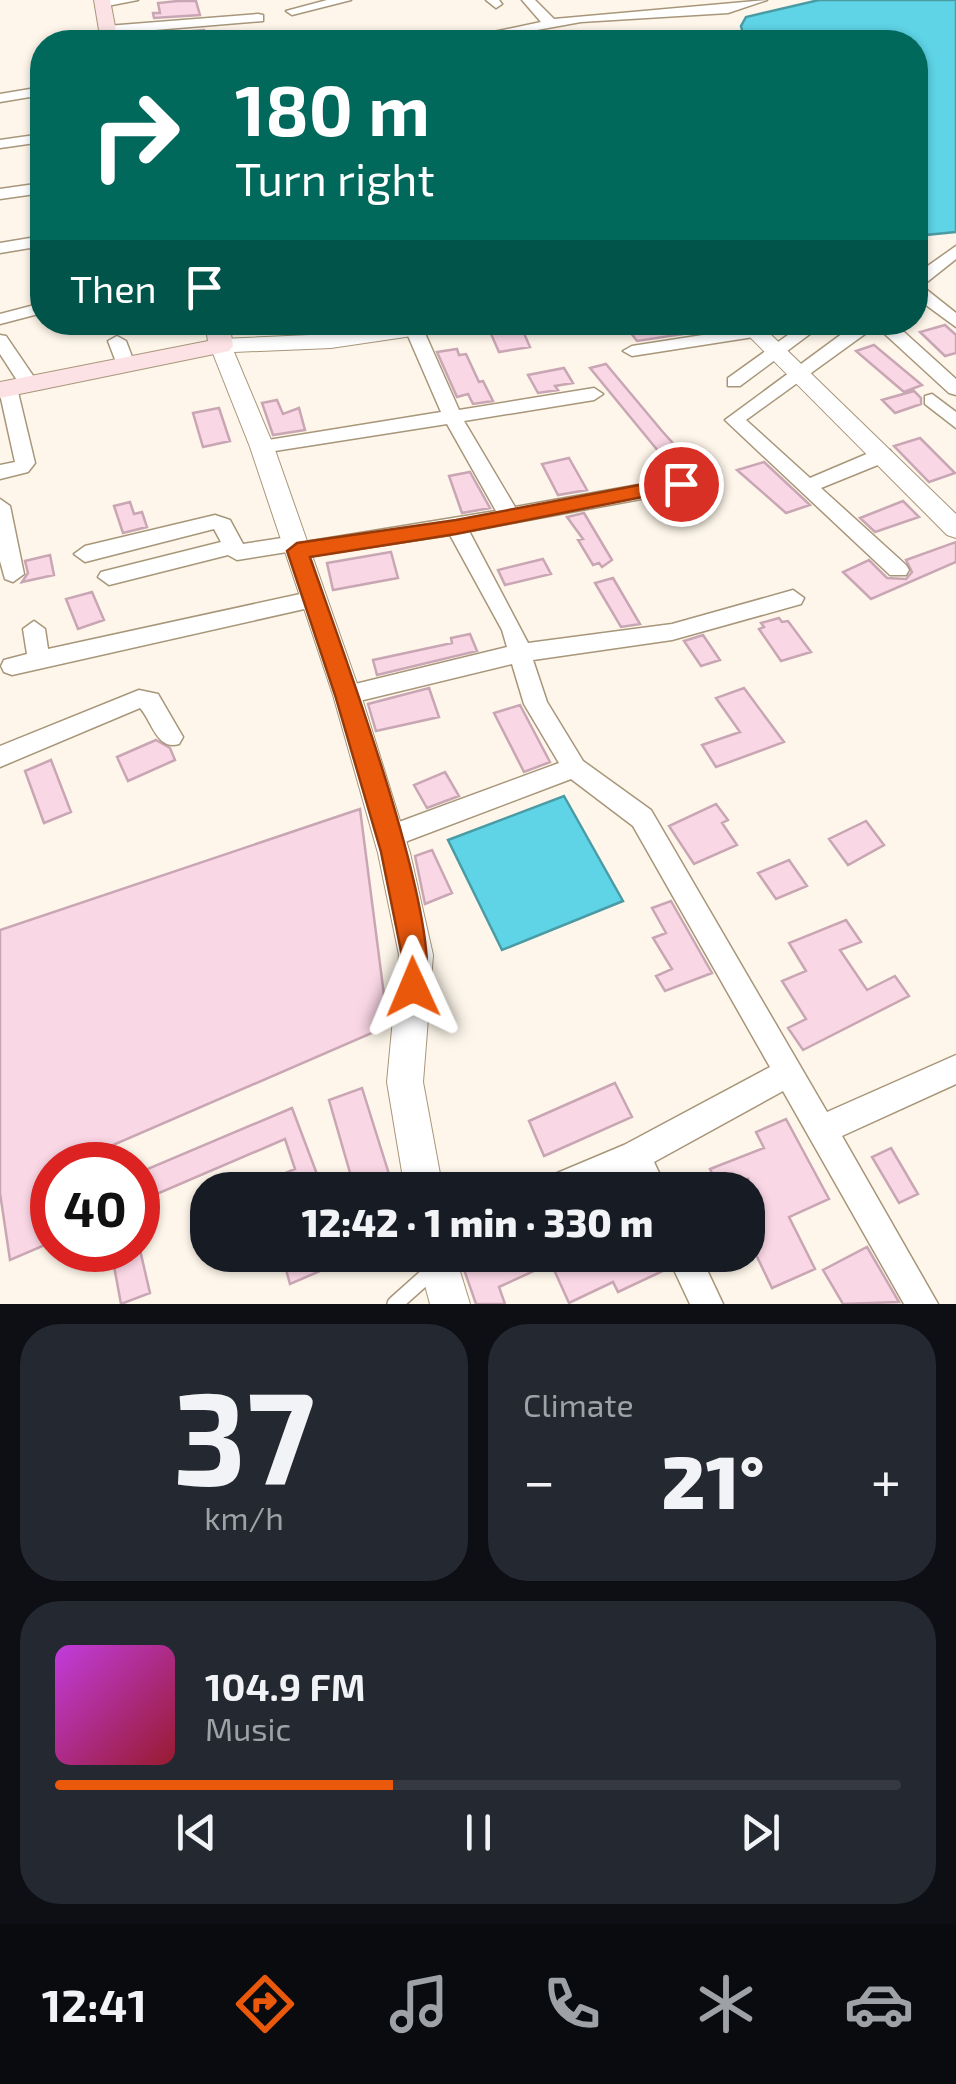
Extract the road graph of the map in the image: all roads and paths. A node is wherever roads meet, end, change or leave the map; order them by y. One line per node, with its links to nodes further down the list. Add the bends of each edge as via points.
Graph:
1 (132, 0): 6 (street)
2 (344, 0): 8 (street)
3 (528, 0): 11 (street)
4 (565, 0): 10 (street)
5 (761, 0): 7 (street)
6 (102, 2): 12 (main road)
7 (724, 4): 10 (street)
8 (292, 11)
9 (258, 18): 13 (street)
10 (581, 18): 11 (street)
11 (550, 23): 14 (street)
12 (107, 30)
13 (158, 30)
14 (515, 30)
15 (30, 93): 16 (street)
16 (0, 98)
17 (30, 140): 18 (street)
18 (0, 144)
19 (30, 190): 20 (street)
20 (0, 194)
21 (30, 243): 22 (street)
22 (0, 248)
23 (956, 251): 24 (street)
24 (928, 275)
25 (928, 296): 27 (street)
26 (30, 311): 28 (street)
27 (953, 316)
28 (0, 319)
29 (214, 335): 44 (main road, via 121,352)
30 (219, 335): 50 (street)
31 (235, 335): 32 (street, via 331,341)
32 (363, 335)
33 (416, 335): 48 (street)
34 (710, 335): 40 (street)
35 (758, 335): 41 (street)
36 (801, 335): 41 (street)
37 (851, 335): 42 (street)
38 (896, 335): 45 (street)
39 (0, 340): 44 (street)
40 (632, 351)
41 (777, 353): 42 (street); 43 (street)
42 (797, 372): 51 (street); 54 (street, via 734,420)
43 (734, 382)
44 (12, 388): 52 (street, via 25,462)
45 (956, 389)
46 (594, 394): 48 (street)
47 (932, 400): 49 (street)
48 (452, 416): 50 (street); 56 (street)
49 (956, 422)
50 (262, 448): 60 (street)
51 (883, 455): 54 (street); 58 (street)
52 (0, 472)
53 (711, 478): 56 (street)
54 (806, 487): 62 (street)
55 (0, 506): 63 (street)
56 (508, 515): 57 (street)
57 (456, 527): 60 (street); 68 (street)
58 (956, 529)
59 (232, 546): 60 (street, via 242,554); 61 (street, via 224,526 215,522); 64 (street)
60 (296, 547): 66 (street)
61 (85, 554)
62 (898, 570)
63 (13, 574)
64 (109, 578)
65 (793, 598): 68 (street, via 672,632)
66 (314, 599): 69 (street); 71 (street)
67 (34, 629): 69 (street)
68 (520, 653): 71 (street); 74 (street, via 536,704)
69 (39, 660): 70 (street)
70 (12, 666)
71 (346, 695): 75 (street)
72 (171, 736): 73 (street, via 150,701 139,699)
73 (0, 757)
74 (574, 768): 75 (street); 77 (street, via 642,818)
75 (389, 837): 80 (street, via 416,956 405,1082)
76 (956, 1068): 78 (street)
77 (789, 1072): 78 (street); 79 (street)
78 (822, 1129): 89 (street)
79 (635, 1156): 81 (street); 82 (street)
80 (421, 1172)
81 (597, 1172)
82 (643, 1172)
83 (426, 1272): 86 (lane)
84 (441, 1272): 87 (street)
85 (692, 1272): 88 (street)
86 (395, 1304)
87 (450, 1304)
88 (708, 1304)
89 (922, 1304)

